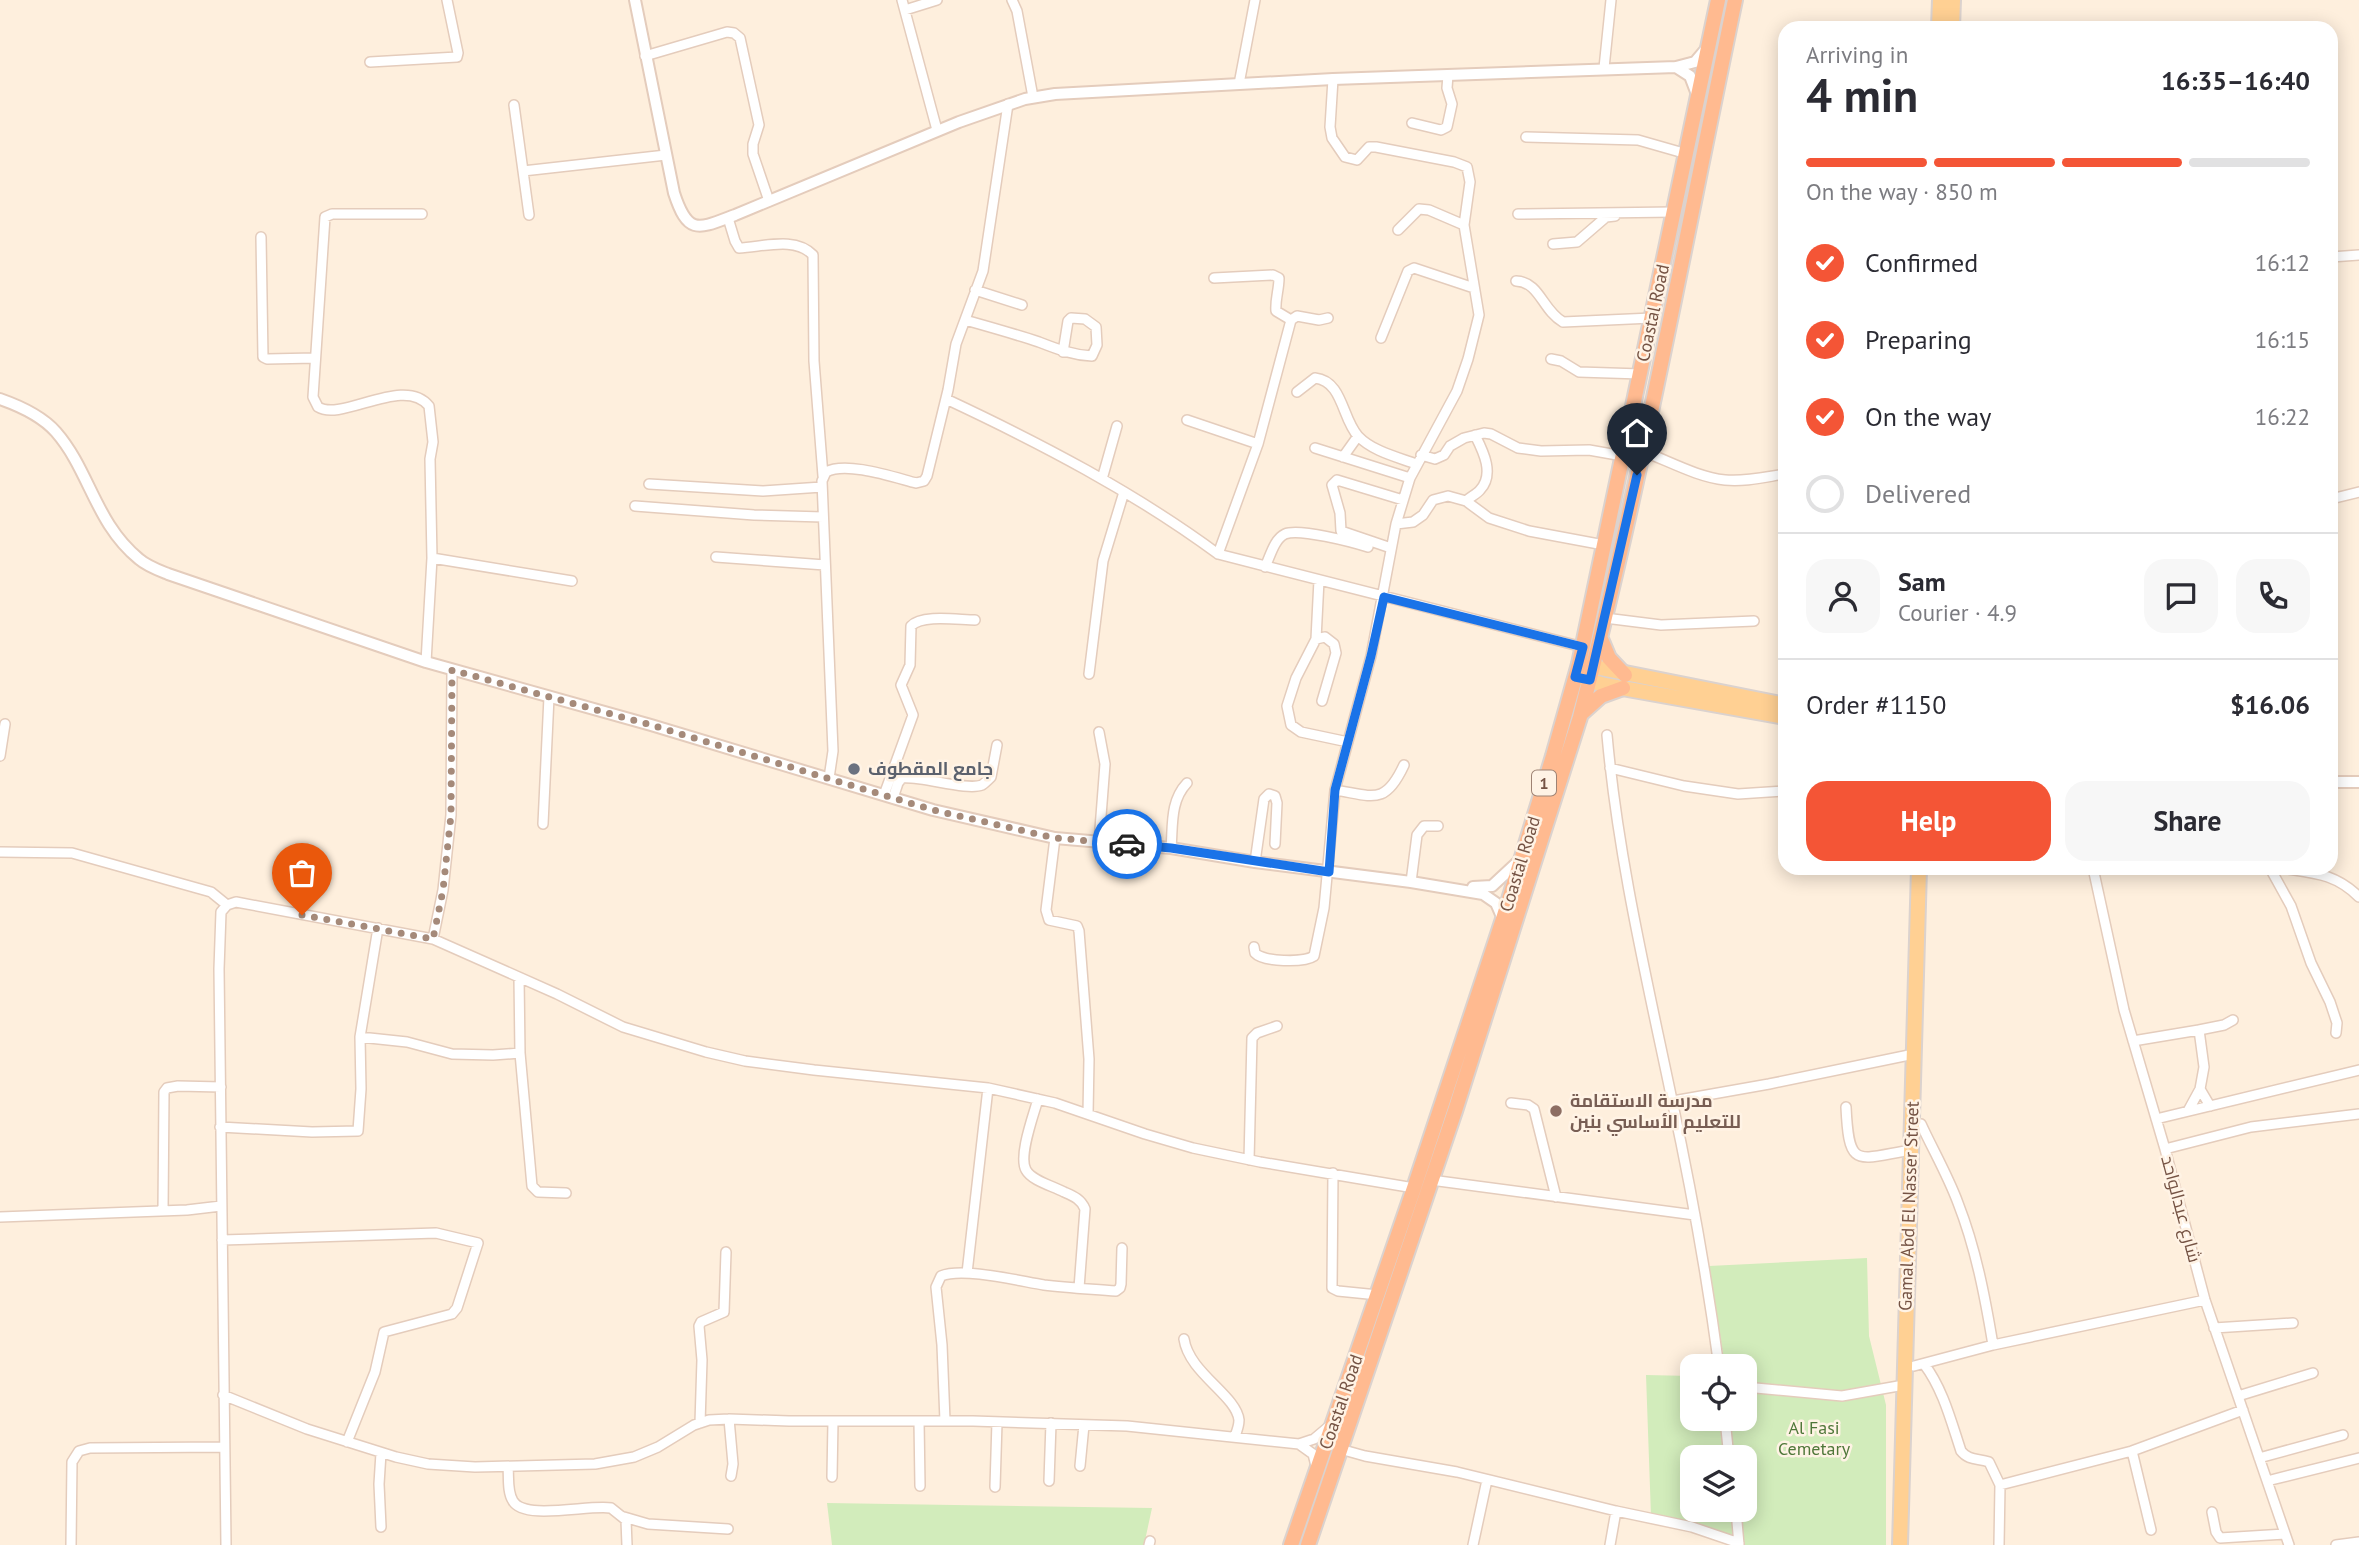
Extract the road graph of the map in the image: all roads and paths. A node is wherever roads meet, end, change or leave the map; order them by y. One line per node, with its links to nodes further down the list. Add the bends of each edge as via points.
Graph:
1 (447, 0): 17 (street, via 457,57)
2 (635, 0): 16 (street)
3 (902, 0): 12 (street)
4 (937, 0): 12 (street)
5 (1012, 0): 23 (street)
6 (1255, 0): 22 (street)
7 (1611, 0): 19 (street)
8 (1718, 0): 15 (highway, Coastal Road / 1)
9 (1735, 0): 69 (highway, Coastal Road)
10 (1940, 0): 13 (main road)
11 (1953, 0): 14 (main road)
12 (905, 10): 28 (street)
13 (1939, 21)
14 (1952, 21)
15 (1710, 43): 18 (street, via 1695,62); 24 (highway, Coastal Road / 1)
16 (645, 56): 31 (street); 33 (street, via 727,32 740,38 760,125 753,154)
17 (370, 62)
18 (1676, 66): 19 (street); 24 (street, via 1690,76)
19 (1604, 68): 20 (street)
20 (1448, 75): 21 (street); 27 (street, via 1452,103 1447,127 1441,130)
21 (1333, 79): 22 (street); 40 (street, via 1330,127 1345,157 1357,160 1368,147 1467,167 1470,182)
22 (1238, 84): 23 (street)
23 (1034, 97): 25 (street)
24 (1698, 98): 30 (highway, Coastal Road / 1)
25 (1008, 104): 28 (street); 49 (street, via 984,264)
26 (514, 105): 32 (street)
27 (1412, 124)
28 (937, 130): 33 (street)
29 (1526, 137): 30 (street, via 1638,140)
30 (1687, 154): 34 (highway, Coastal Road / 1)
31 (666, 155): 32 (street); 39 (street, via 681,215 688,223 708,225)
32 (523, 171): 38 (street)
33 (769, 201): 39 (street)
34 (1674, 212): 37 (street); 52 (highway, Coastal Road / 1)
35 (422, 214): 57 (street, via 326,217)
36 (1518, 214): 37 (street)
37 (1657, 214): 43 (street, via 1606,217 1577,242)
38 (529, 215)
39 (728, 218): 75 (street, via 739,248 785,243 813,255 814,361)
40 (1464, 225): 41 (street, via 1419,209); 48 (street)
41 (1398, 230)
42 (261, 237): 57 (street, via 263,357)
43 (1553, 244)
44 (2359, 255): 45 (street)
45 (2338, 256)
46 (1214, 278): 54 (street, via 1279,278 1276,311)
47 (1516, 281): 52 (street, via 1533,286 1548,310 1563,322)
48 (1474, 288): 55 (street, via 1420,268 1408,271); 70 (street, via 1479,315 1468,359 1457,391)
49 (975, 290): 50 (street); 53 (street)
50 (1022, 305)
51 (1328, 318): 54 (street, via 1297,316)
52 (1652, 318): 59 (highway, Coastal Road / 1)
53 (965, 320): 56 (street); 62 (street)
54 (1291, 320): 67 (street)
55 (1381, 338)
56 (1063, 352): 56 (street, via 1071,318 1085,318 1096,327 1097,345 1091,356)
57 (315, 358): 93 (street, via 313,397 321,410 401,396 418,397 429,407)
58 (1551, 359): 59 (street, via 1579,372)
59 (1641, 374): 71 (highway, Coastal Road / 1)
60 (1297, 392): 66 (street, via 1315,378 1325,379)
61 (0, 399): 105 (street, via 29,411 55,432 118,540 141,561)
62 (946, 399): 75 (street, via 924,481 840,468); 77 (street)
63 (1186, 419): 67 (street)
64 (1117, 426): 77 (street)
65 (1475, 435): 70 (street, via 1435,459); 71 (street, via 1492,434 1518,448); 84 (street, via 1486,455 1487,473 1480,490)
66 (1358, 436): 72 (street); 73 (street, via 1365,444)
67 (1258, 444): 91 (street)
68 (1315, 448): 72 (street)
69 (1642, 451): 74 (street, via 1708,477 1747,480); 99 (highway, Coastal Road)
70 (1421, 455): 73 (street)
71 (1623, 456): 88 (highway, Coastal Road / 1)
72 (1343, 457): 76 (street)
73 (1416, 464): 76 (street)
74 (1778, 475)
75 (823, 476): 79 (street)
76 (1410, 478): 83 (street)
77 (1102, 479): 80 (street)
78 (649, 484): 79 (street, via 763,491)
79 (822, 486): 86 (street)
80 (1124, 492): 91 (street); 108 (street, via 1103,561)
81 (2359, 492): 82 (street)
82 (2338, 497)
83 (1403, 500): 87 (street); 90 (street, via 1337,480 1332,485 1341,531)
84 (1466, 500): 87 (street, via 1448,496 1433,500 1413,522); 88 (street, via 1489,519)
85 (635, 506): 86 (street)
86 (823, 517): 94 (street)
87 (1396, 524): 90 (street)
88 (1604, 545): 104 (highway, Coastal Road / 1)
89 (1368, 547): 95 (street, via 1295,532 1284,534)
90 (1391, 548): 98 (street)
91 (1218, 554): 95 (street)
92 (716, 557): 94 (street)
93 (432, 558): 97 (street); 105 (street)
94 (825, 565): 123 (street, via 833,751)
95 (1265, 567): 96 (street)
96 (1319, 580): 98 (street); 103 (street)
97 (572, 581)
98 (1384, 597): 104 (street); 118 (street)
99 (1605, 618): 101 (street, via 1661,625); 102 (highway, Coastal Road)
100 (975, 621): 129 (street, via 935,619 915,621 911,626 910,664 901,685 913,715)
101 (1754, 621)
102 (1600, 637): 107 (highway, Coastal Road); 109 (highway)
103 (1316, 639): 111 (street, via 1325,637 1336,653); 118 (street, via 1287,706 1291,725 1301,732)
104 (1583, 647): 107 (highway, Coastal Road / 1)
105 (426, 662): 106 (street)
106 (452, 670): 110 (street); 151 (street, via 451,815)
107 (1584, 672): 109 (main road); 114 (highway, Coastal Road); 137 (highway, Coastal Road / 1)
108 (1089, 674)
109 (1624, 681): 112 (main road); 113 (main road); 114 (highway)
110 (549, 697): 123 (street); 130 (street)
111 (1322, 701)
112 (1778, 704)
113 (1778, 714)
114 (1580, 717): 163 (highway, Coastal Road)
115 (5, 724): 120 (street)
116 (1099, 732): 133 (street, via 1105,764)
117 (1607, 735): 122 (street)
118 (1348, 742): 127 (street)
119 (997, 745): 129 (street, via 991,777 981,785 902,778)
120 (0, 756)
121 (1404, 765): 127 (street, via 1395,784 1376,797)
122 (1610, 768): 128 (street, via 1738,794); 168 (street)
123 (829, 778): 129 (street)
124 (2338, 782): 125 (street)
125 (2359, 782)
126 (1186, 783): 135 (street, via 1175,801)
127 (1335, 790): 139 (street)
128 (1778, 791)
129 (889, 796): 132 (street)
130 (544, 824)
131 (1438, 826): 145 (street, via 1424,826 1417,835)
132 (1055, 838): 133 (street); 173 (street, via 1046,910 1049,920 1077,926 1079,931 1089,1059)
133 (1100, 842): 135 (street)
134 (1275, 844): 138 (street, via 1277,803 1269,794 1264,799)
135 (1171, 848): 138 (street)
136 (0, 852): 148 (street, via 81,855 211,892)
137 (1521, 859): 146 (street, via 1492,886); 149 (highway, Coastal Road / 1)
138 (1255, 862): 139 (street)
139 (1329, 872): 145 (street); 152 (street, via 1314,956 1306,960 1263,959)
140 (1919, 875): 161 (main road, Gamal Abd El Nasser Street)
141 (1928, 875): 176 (main road, Gamal Abd El Nasser Street)
142 (2095, 875): 159 (street, شارع عبدالواحد)
143 (2274, 875): 157 (street, via 2330,1002)
144 (2327, 875): 147 (street, via 2348,885)
145 (1411, 881): 146 (street)
146 (1435, 885): 149 (street, via 1490,897)
147 (2359, 897)
148 (227, 905): 150 (street, via 236,902); 164 (street, via 221,912)
149 (1503, 919): 163 (highway, Coastal Road / 1)
150 (378, 928): 151 (street); 158 (street)
151 (433, 939): 153 (street)
152 (1254, 947)
153 (519, 978): 160 (street); 165 (street, via 623,1027 706,1052 814,1070)
154 (2233, 1020): 156 (street)
155 (1277, 1026): 180 (street, via 1252,1038)
156 (2199, 1030): 159 (street); 166 (street, via 2204,1067)
157 (2336, 1033)
158 (360, 1037): 160 (street, via 407,1042 452,1054); 177 (street, via 358,1131)
159 (2133, 1041): 175 (street, شارع عبدالواحد)
160 (520, 1053): 184 (street, via 533,1186 538,1192)
161 (1914, 1054): 168 (street); 179 (main road, Gamal Abd El Nasser Street)
162 (2359, 1070): 170 (street)
163 (1459, 1075): 182 (highway, Coastal Road); 183 (highway, Coastal Road / 1)
164 (220, 1087): 177 (street); 187 (street, via 178,1086 164,1092)
165 (988, 1088): 167 (street); 193 (street)
166 (2200, 1088): 170 (street); 172 (street)
167 (1038, 1099): 173 (street); 194 (street, via 1023,1162 1027,1172 1074,1197 1085,1209)
168 (1672, 1101): 188 (street)
169 (1511, 1104): 185 (street, via 1534,1110)
170 (2210, 1106): 172 (street)
171 (1846, 1107): 179 (street, via 1847,1138 1857,1156)
172 (2188, 1111): 175 (street)
173 (1088, 1114): 180 (street, via 1145,1135)
174 (2359, 1114): 178 (street, via 2251,1127)
175 (2156, 1119): 178 (street, شارع عبدالواحد)
176 (1921, 1124): 200 (street, via 1970,1236); 202 (main road, Gamal Abd El Nasser Street)
177 (220, 1127): 186 (street)
178 (2165, 1149): 196 (street, شارع عبدالواحد)
179 (1911, 1150): 204 (main road, Gamal Abd El Nasser Street)
180 (1249, 1160): 181 (street)
181 (1333, 1173): 183 (street); 195 (street, via 1332,1288)
182 (1431, 1180): 185 (street); 223 (highway, Coastal Road)
183 (1414, 1188): 195 (highway, Coastal Road / 1)
184 (566, 1193)
185 (1556, 1197): 188 (street)
186 (221, 1206): 187 (street); 190 (street)
187 (163, 1211): 189 (street)
188 (1695, 1215): 201 (street)
189 (0, 1217)
190 (222, 1240): 206 (street); 220 (street, via 436,1233 478,1243 452,1314 384,1332 375,1372)
191 (1122, 1248): 194 (street, via 1120,1288)
192 (726, 1252): 214 (street, via 724,1312 699,1326)
193 (967, 1273): 194 (street); 212 (street, via 942,1276 936,1287)
194 (1079, 1288)
195 (1378, 1295): 216 (highway, Coastal Road / 1)
196 (2205, 1300): 198 (street, شارع عبدالواحد); 200 (street)
197 (2293, 1323): 198 (street)
198 (2214, 1328): 207 (street, شارع عبدالواحد)
199 (1184, 1339): 219 (street, via 1188,1355 1239,1417)
200 (1993, 1345): 202 (street)
201 (1717, 1354)
202 (1919, 1365): 236 (street, via 1935,1379 1961,1451 1989,1462); 258 (main road, Gamal Abd El Nasser Street)
203 (2313, 1373): 207 (street)
204 (1904, 1385): 205 (street, via 1842,1396); 257 (main road, Gamal Abd El Nasser Street)
205 (1757, 1388)
206 (223, 1395): 220 (street); 222 (street)
207 (2238, 1396): 208 (street, شارع عبدالواحد)
208 (2243, 1410): 224 (street); 226 (street, شارع عبدالواحد)
209 (729, 1419): 210 (street); 214 (street); 231 (street)
210 (833, 1421): 211 (street); 232 (street)
211 (919, 1421): 212 (street); 237 (street)
212 (945, 1421): 213 (street)
213 (997, 1422): 215 (street); 238 (street)
214 (700, 1423): 229 (street, via 634,1457 595,1464)
215 (1051, 1423): 217 (street); 234 (street)
216 (1334, 1423): 221 (street); 230 (highway, Coastal Road / 1)
217 (1084, 1425): 219 (street); 228 (street)
218 (2343, 1435): 226 (street)
219 (1235, 1437): 221 (street)
220 (347, 1442): 225 (street)
221 (1299, 1444): 230 (street, via 1313,1454)
222 (224, 1447): 250 (street, via 79,1451 72,1462); 251 (street)
223 (1340, 1449): 233 (street); 254 (highway, Coastal Road)
224 (2132, 1451): 236 (street); 245 (street)
225 (381, 1453): 229 (street, via 428,1464); 243 (street)
226 (2259, 1458): 235 (street, شارع عبدالواحد)
227 (2359, 1458): 235 (street)
228 (1080, 1466)
229 (508, 1467): 241 (street, via 512,1501 524,1508 607,1507)
230 (1317, 1470): 253 (highway, Coastal Road / 1)
231 (731, 1476)
232 (832, 1477)
233 (1488, 1480): 239 (street); 255 (street)
234 (1049, 1481)
235 (2267, 1481): 246 (street, شارع عبدالواحد)
236 (2000, 1485): 259 (street)
237 (920, 1486)
238 (995, 1487)
239 (1616, 1511): 249 (street, via 1692,1527); 256 (street)
240 (2212, 1512): 247 (street, via 2218,1537)
241 (624, 1517): 244 (street, via 648,1524); 252 (street)
242 (1737, 1522): 249 (street)
243 (381, 1527)
244 (728, 1529)
245 (2151, 1530)
246 (2285, 1534): 247 (street); 260 (street, شارع عبدالواحد)
247 (2234, 1541)
248 (2359, 1542): 261 (street)
249 (1739, 1544)
250 (71, 1545)
251 (226, 1545)
252 (627, 1545)
253 (1291, 1545)
254 (1308, 1545)
255 (1473, 1545)
256 (1610, 1545)
257 (1900, 1545)
258 (1909, 1545)
259 (1999, 1545)
260 (2289, 1545)
261 (2336, 1545)

